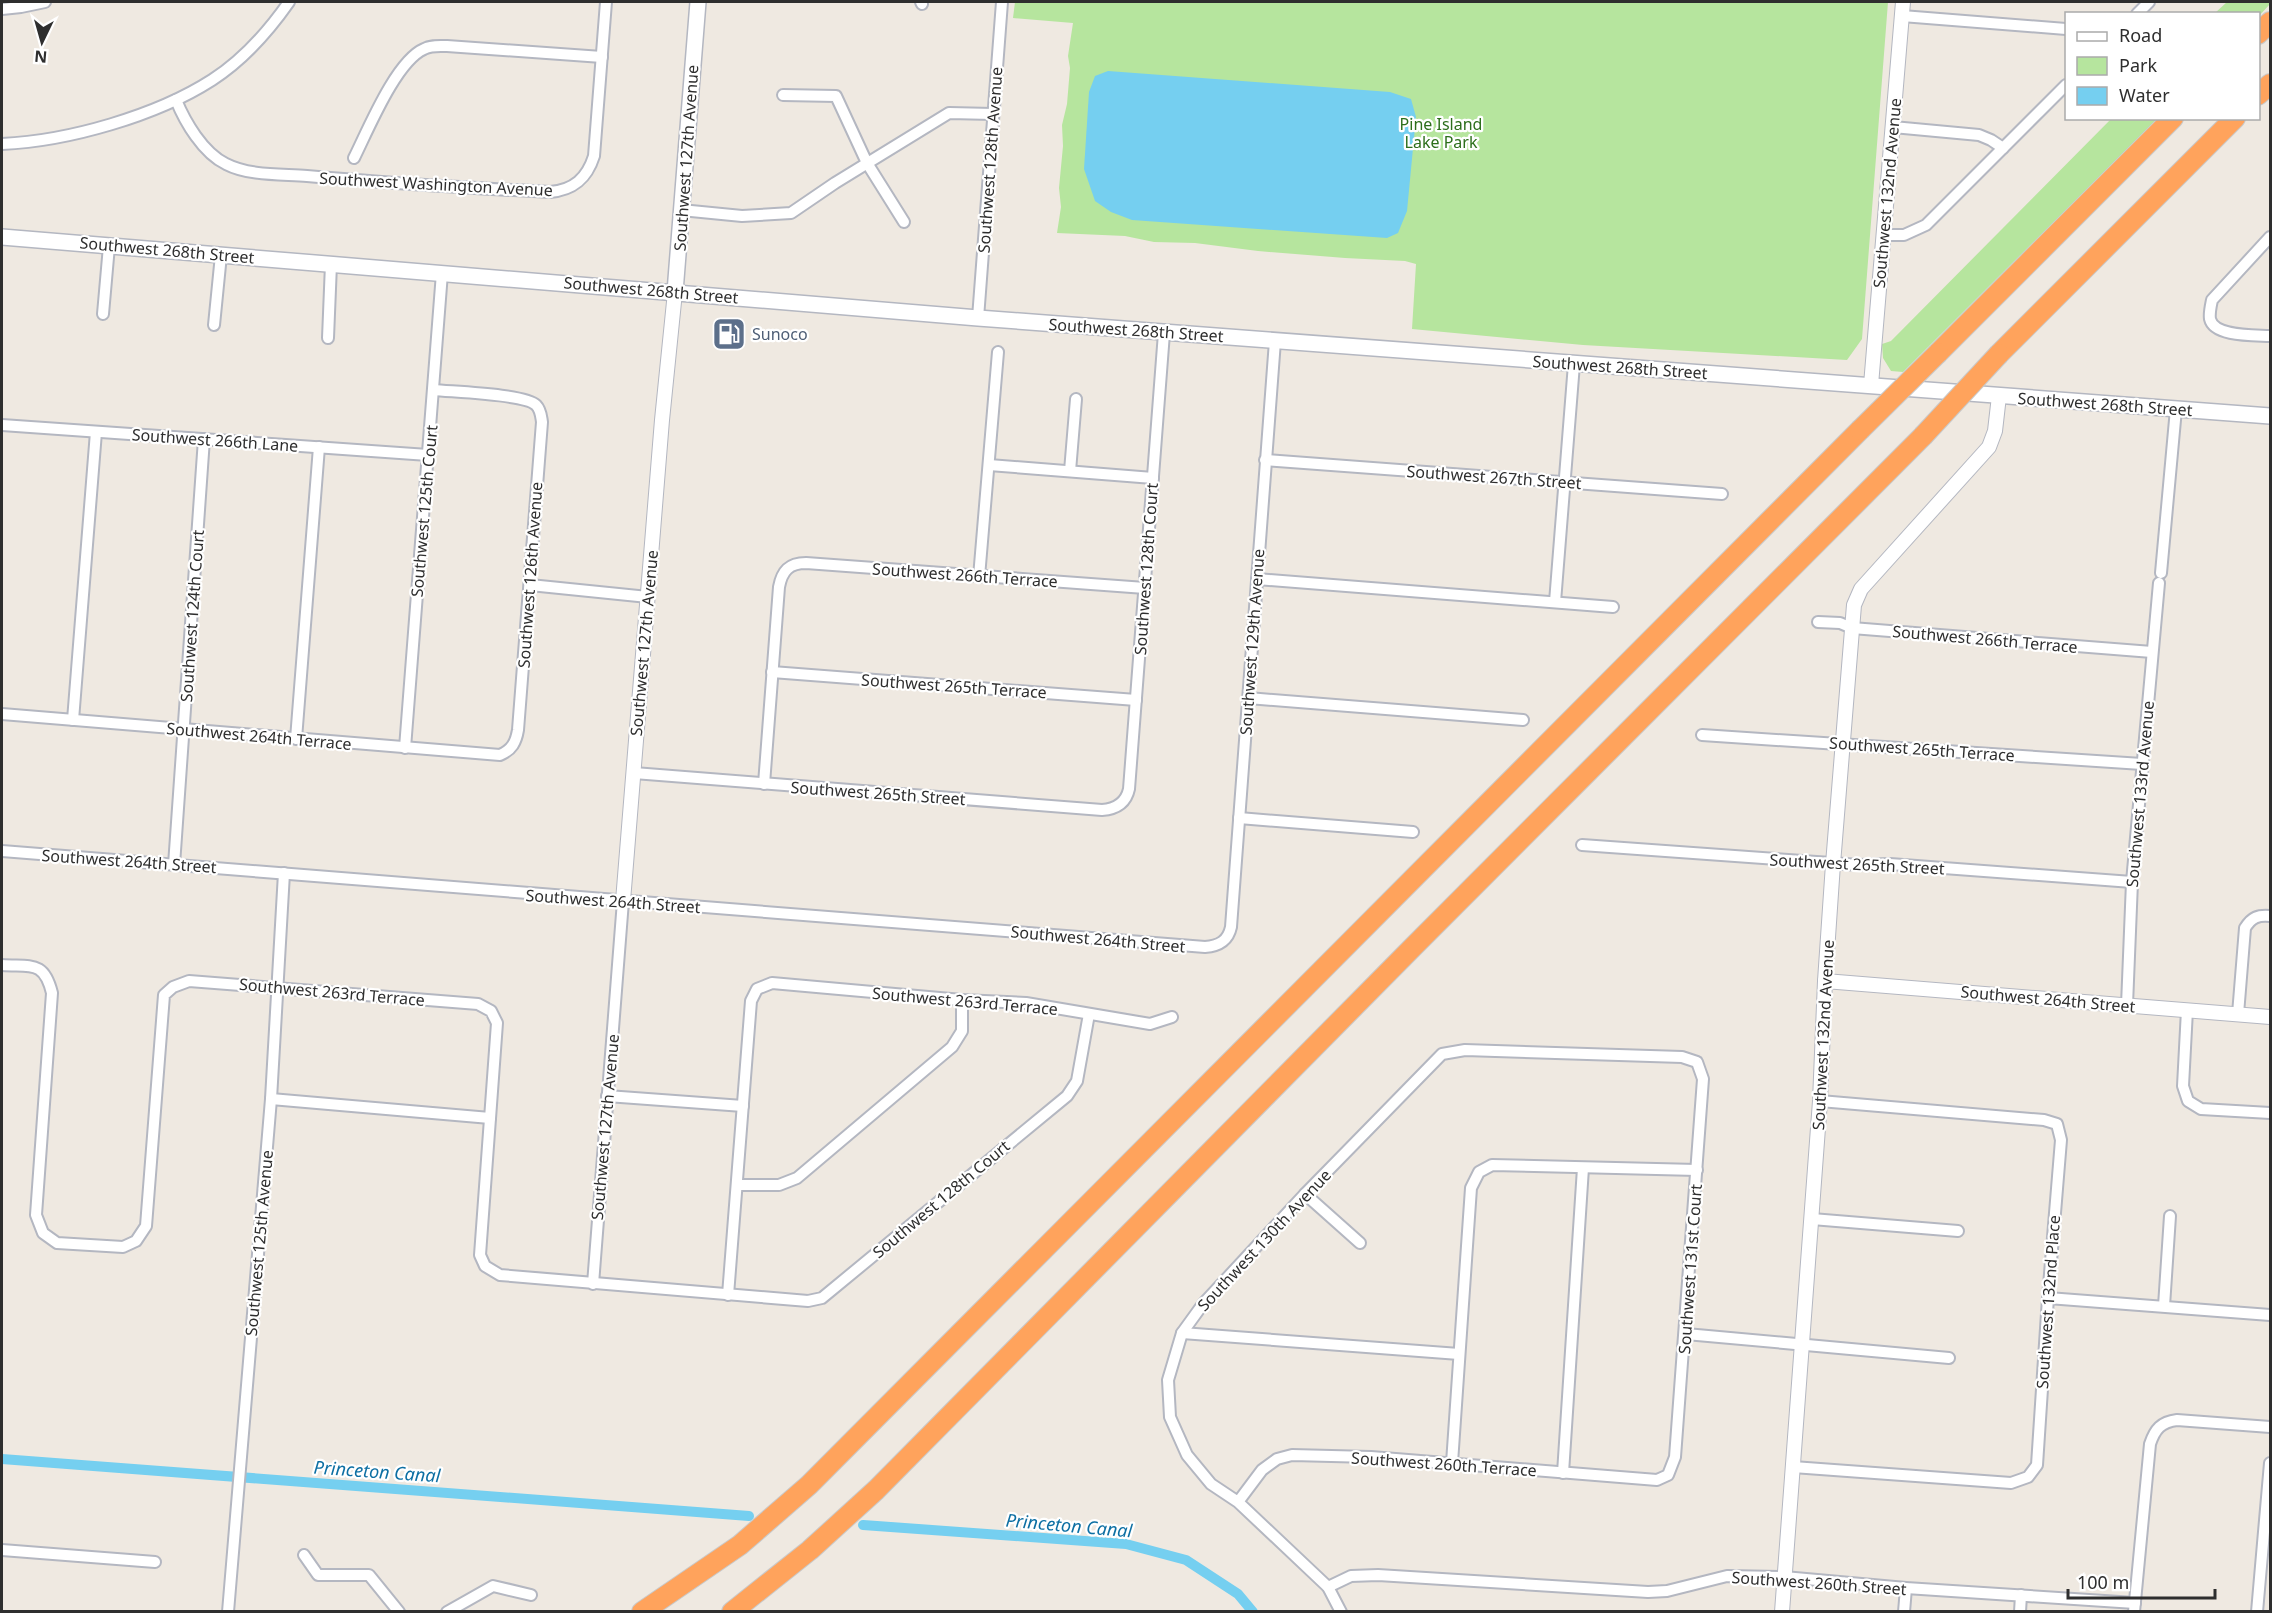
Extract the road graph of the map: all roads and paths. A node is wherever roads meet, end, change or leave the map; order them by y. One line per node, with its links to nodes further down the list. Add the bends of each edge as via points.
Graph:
1 (38, 2): 7 (street)
2 (289, 2): 17 (street, via 246,53 213,80)
3 (606, 2): 12 (street, Southwest Washington Avenue)
4 (698, 2): 26 (main road, Southwest 127th Avenue)
5 (1002, 2): 18 (street, Southwest 128th Avenue)
6 (1903, 2): 8 (street, Southwest 132nd Avenue)
7 (2, 9)
8 (1902, 16): 10 (street); 21 (street, Southwest 132nd Avenue)
9 (2271, 22): 11 (highway)
10 (2065, 29)
11 (2260, 33)
12 (602, 57): 17 (street, Southwest Washington Avenue, via 594,156 585,176 561,191 242,170 224,164 208,150); 24 (street, via 447,46 423,49 402,68)
13 (2271, 84): 16 (highway)
14 (2065, 87): 23 (street)
15 (783, 94): 25 (street, via 836,96)
16 (2260, 95)
17 (176, 100): 22 (street, via 86,131)
18 (993, 114): 25 (street, via 949,113); 37 (street, Southwest 128th Avenue)
19 (2171, 120): 153 (highway, bridge, via 809,1485 740,1545)
20 (2233, 120): 154 (highway, bridge, via 876,1490 810,1550)
21 (1893, 127): 23 (street, via 1979,135); 28 (street, Southwest 132nd Avenue)
22 (2, 144)
23 (2003, 148): 28 (street, via 1926,225 1904,236)
24 (354, 158)
25 (867, 163): 26 (street, via 791,213 741,216); 27 (street)
26 (681, 210): 35 (main road, Southwest 127th Avenue)
27 (904, 222)
28 (1883, 235): 45 (street, Southwest 132nd Avenue)
29 (2, 237): 31 (main road, Southwest 268th Street)
30 (2271, 237): 40 (street, via 2212,300 2210,320 2215,328 2228,333)
31 (109, 246): 32 (main road, Southwest 268th Street); 36 (street)
32 (221, 255): 33 (main road, Southwest 268th Street); 38 (street)
33 (331, 264): 34 (main road, Southwest 268th Street); 41 (street)
34 (442, 273): 35 (main road, Southwest 268th Street); 46 (street, Southwest 125th Court)
35 (675, 292): 37 (main road, Southwest 268th Street); 66 (street, Southwest 127th Avenue)
36 (103, 314)
37 (978, 318): 39 (main road, Southwest 268th Street)
38 (214, 325)
39 (1164, 333): 42 (main road, Southwest 268th Street); 59 (street, Southwest 128th Court)
40 (2271, 336)
41 (328, 338)
42 (1275, 341): 44 (main road, Southwest 268th Street); 56 (street, Southwest 129th Avenue)
43 (998, 352): 57 (street)
44 (1574, 364): 45 (main road, Southwest 268th Street); 60 (street)
45 (1871, 386): 47 (main road, Southwest 268th Street)
46 (434, 390): 55 (street, Southwest 125th Court); 64 (street, Southwest 126th Avenue, via 521,398 541,412)
47 (1999, 396): 49 (main road, Southwest 268th Street); 70 (street, Southwest 132nd Avenue, via 1989,447 1861,588 1854,605)
48 (1076, 399): 58 (street)
49 (2176, 409): 50 (main road, Southwest 268th Street); 71 (street, Southwest 133rd Avenue)
50 (2271, 416)
51 (2, 425): 52 (street, Southwest 266th Lane)
52 (96, 432): 53 (street, Southwest 266th Lane); 76 (street)
53 (204, 439): 54 (street, Southwest 266th Lane); 78 (street, Southwest 124th Court)
54 (319, 447): 55 (street, Southwest 266th Lane); 80 (street)
55 (428, 455): 83 (street, Southwest 125th Court)
56 (1265, 459): 60 (street, Southwest 267th Street); 63 (street, Southwest 129th Avenue)
57 (989, 465): 58 (street); 62 (street)
58 (1070, 471): 59 (street)
59 (1153, 478): 65 (street, Southwest 128th Court)
60 (1565, 482): 61 (street, Southwest 267th Street); 67 (street)
61 (1722, 494)
62 (979, 577): 65 (street, Southwest 266th Terrace); 72 (street, Southwest 266th Terrace, via 806,563 787,567 780,579)
63 (1257, 579): 67 (street); 73 (street, Southwest 129th Avenue)
64 (530, 585): 66 (street); 82 (street, Southwest 126th Avenue, via 518,730)
65 (1145, 588): 74 (street, Southwest 128th Court)
66 (648, 597): 85 (street, Southwest 127th Avenue)
67 (1555, 602): 68 (street)
68 (1612, 607)
69 (1818, 622): 70 (street, Southwest 266th Terrace)
70 (1852, 628): 71 (street, Southwest 266th Terrace); 81 (street, Southwest 132nd Avenue)
71 (2152, 652): 84 (street, Southwest 133rd Avenue)
72 (772, 672): 74 (street, Southwest 265th Terrace); 86 (street)
73 (1248, 698): 77 (street); 88 (street, Southwest 129th Avenue)
74 (1136, 700): 87 (street, Southwest 128th Court, via 1128,789)
75 (2, 714): 76 (street, Southwest 264th Terrace)
76 (73, 720): 78 (street, Southwest 264th Terrace)
77 (1523, 720)
78 (185, 729): 80 (street, Southwest 264th Terrace); 93 (street, Southwest 124th Court)
79 (1702, 735): 81 (street, Southwest 265th Terrace)
80 (296, 739): 83 (street, Southwest 264th Terrace)
81 (1842, 744): 84 (street, Southwest 265th Terrace); 92 (street, Southwest 132nd Avenue)
82 (513, 746): 83 (street, Southwest 264th Terrace, via 500,755)
83 (405, 748)
84 (2142, 764): 95 (street, Southwest 133rd Avenue)
85 (634, 773): 86 (street, Southwest 265th Street); 96 (street, Southwest 127th Avenue)
86 (764, 784): 87 (street, Southwest 265th Street, via 1102,810)
87 (1121, 804)
88 (1239, 818): 89 (street); 98 (street, Southwest 129th Avenue, via 1231,927)
89 (1413, 832)
90 (1582, 845): 92 (street, Southwest 265th Street)
91 (2, 851): 93 (street, Southwest 264th Street)
92 (1833, 864): 95 (street, Southwest 265th Street, via 1890,864); 100 (street, Southwest 132nd Avenue)
93 (174, 865): 94 (street, Southwest 264th Street)
94 (284, 873): 96 (street, Southwest 264th Street); 101 (street, Southwest 125th Avenue)
95 (2132, 882): 103 (street, Southwest 133rd Avenue)
96 (623, 901): 98 (street, Southwest 264th Street, via 1205,947); 110 (street, Southwest 127th Avenue)
97 (2271, 915): 106 (street, via 2250,920 2245,928)
98 (1223, 941)
99 (2, 965): 101 (street, Southwest 263rd Terrace, via 38,968 48,975 52,993 36,1215 43,1233 57,1243 123,1247 136,1241 146,1226 164,996 173,987 189,981)
100 (1825, 981): 103 (street, Southwest 264th Street); 112 (street, Southwest 132nd Avenue)
101 (277, 987): 111 (street, Southwest 125th Avenue); 115 (street, Southwest 263rd Terrace, via 478,1004 491,1011 497,1023)
102 (962, 1000): 105 (street, Southwest 263rd Terrace, via 1026,1003); 113 (street, Southwest 263rd Terrace, via 772,982 757,989 751,1001); 118 (street, via 962,1031 952,1047 797,1178 779,1185)
103 (2127, 1005): 104 (street, Southwest 264th Street)
104 (2187, 1010): 106 (street, Southwest 264th Street); 114 (street, via 2183,1086 2188,1101 2201,1108)
105 (1089, 1014): 107 (street, Southwest 263rd Terrace, via 1150,1024); 125 (street, Southwest 128th Court, via 1077,1081 1067,1096 822,1298 808,1301)
106 (2238, 1014): 108 (street, Southwest 264th Street)
107 (1172, 1017)
108 (2271, 1017)
109 (1697, 1062): 117 (street, Southwest 131st Court, via 1703,1079); 119 (street, Southwest 130th Avenue, via 1682,1057 1476,1050 1442,1054)
110 (607, 1096): 113 (street); 124 (street, Southwest 127th Avenue)
111 (271, 1099): 115 (street); 150 (street, Southwest 125th Avenue)
112 (1820, 1101): 121 (street, Southwest 132nd Avenue); 126 (street, Southwest 132nd Place, via 2057,1124 2061,1140)
113 (743, 1106): 118 (street)
114 (2271, 1113)
115 (490, 1118): 124 (street, Southwest 128th Court, via 480,1255 485,1266 500,1275)
116 (1583, 1168): 117 (street); 132 (street, via 1492,1165 1479,1172 1471,1188); 138 (street)
117 (1697, 1170): 130 (street, Southwest 131st Court)
118 (737, 1185): 125 (street)
119 (1305, 1194): 123 (street); 129 (street, Southwest 130th Avenue, via 1203,1304)
120 (2170, 1216): 127 (street)
121 (1812, 1219): 122 (street); 131 (street, Southwest 132nd Avenue)
122 (1958, 1231)
123 (1360, 1242)
124 (593, 1284): 125 (street, Southwest 128th Court)
125 (728, 1295)
126 (2048, 1298): 127 (street); 137 (street, Southwest 132nd Place, via 2037,1465 2028,1477 2011,1483)
127 (2164, 1306): 128 (street)
128 (2271, 1315)
129 (1182, 1334): 132 (street); 140 (street, Southwest 130th Avenue, via 1168,1380 1170,1417 1187,1455 1211,1484)
130 (1686, 1334): 131 (street); 139 (street, Southwest 131st Court, via 1675,1457)
131 (1800, 1343): 133 (street); 137 (street, Southwest 132nd Avenue)
132 (1458, 1354): 136 (street)
133 (1949, 1358)
134 (2271, 1427): 149 (street, via 2177,1420 2167,1421 2156,1430 2150,1444)
135 (2271, 1462): 159 (street)
136 (1452, 1463): 138 (street, Southwest 260th Terrace); 140 (street, Southwest 260th Terrace, via 1292,1455 1277,1459 1262,1470)
137 (1793, 1467): 144 (street, Southwest 132nd Avenue)
138 (1563, 1473): 139 (street, Southwest 260th Terrace, via 1658,1480)
139 (1668, 1475)
140 (1238, 1502): 145 (street, Southwest 130th Avenue)
141 (2, 1550): 143 (street)
142 (304, 1555): 151 (street, via 318,1575 369,1575)
143 (155, 1562)
144 (1784, 1577): 145 (street, Southwest 260th Street, via 1727,1576 1648,1592 1378,1575 1351,1576); 146 (street, Southwest 260th Street); 156 (street, Southwest 132nd Avenue)
145 (1328, 1587): 155 (street, Southwest 130th Avenue)
146 (1906, 1588): 148 (street, Southwest 260th Street); 157 (street)
147 (531, 1595): 152 (street, via 493,1586)
148 (2021, 1595): 149 (street, Southwest 260th Street); 158 (street)
149 (2134, 1607)
150 (228, 1611)
151 (399, 1611)
152 (447, 1611)
153 (642, 1611)
154 (732, 1611)
155 (1341, 1611)
156 (1782, 1611)
157 (1904, 1611)
158 (2020, 1611)
159 (2257, 1611)

